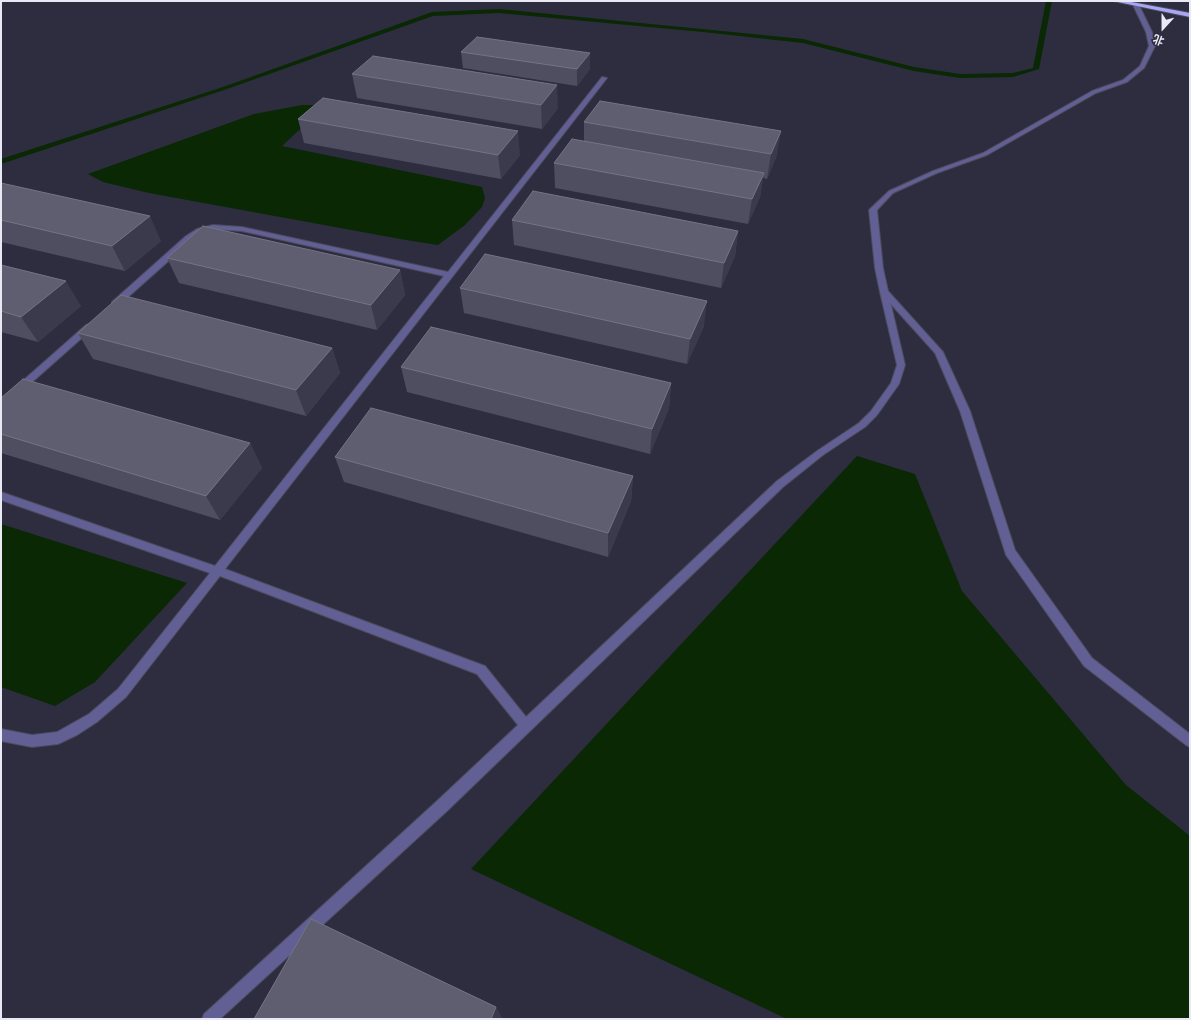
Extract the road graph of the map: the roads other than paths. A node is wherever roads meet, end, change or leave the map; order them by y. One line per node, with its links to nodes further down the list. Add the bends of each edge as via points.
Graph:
1 (1116, 1): 2 (highway)
2 (1136, 5): 3 (highway); 6 (street, via 1149,32 1152,46 1142,67 1125,81 1094,92 985,154 935,172 891,192 873,210)
3 (1190, 15)
4 (604, 78): 5 (street)
5 (450, 275): 7 (street, via 242,229 213,227 189,238); 11 (street)
6 (884, 292): 12 (street, via 901,365 895,384 874,413 862,425 780,484); 14 (street, via 939,352 965,412 1010,552 1088,662)
7 (107, 311)
8 (95, 322): 9 (street)
9 (1, 405)
10 (1, 496): 11 (street)
11 (218, 571): 12 (street, via 481,670); 13 (street, via 122,693 93,718 58,738 32,741)
12 (525, 725): 15 (street, via 436,811)
13 (1, 735)
14 (1190, 741)
15 (209, 1019)

